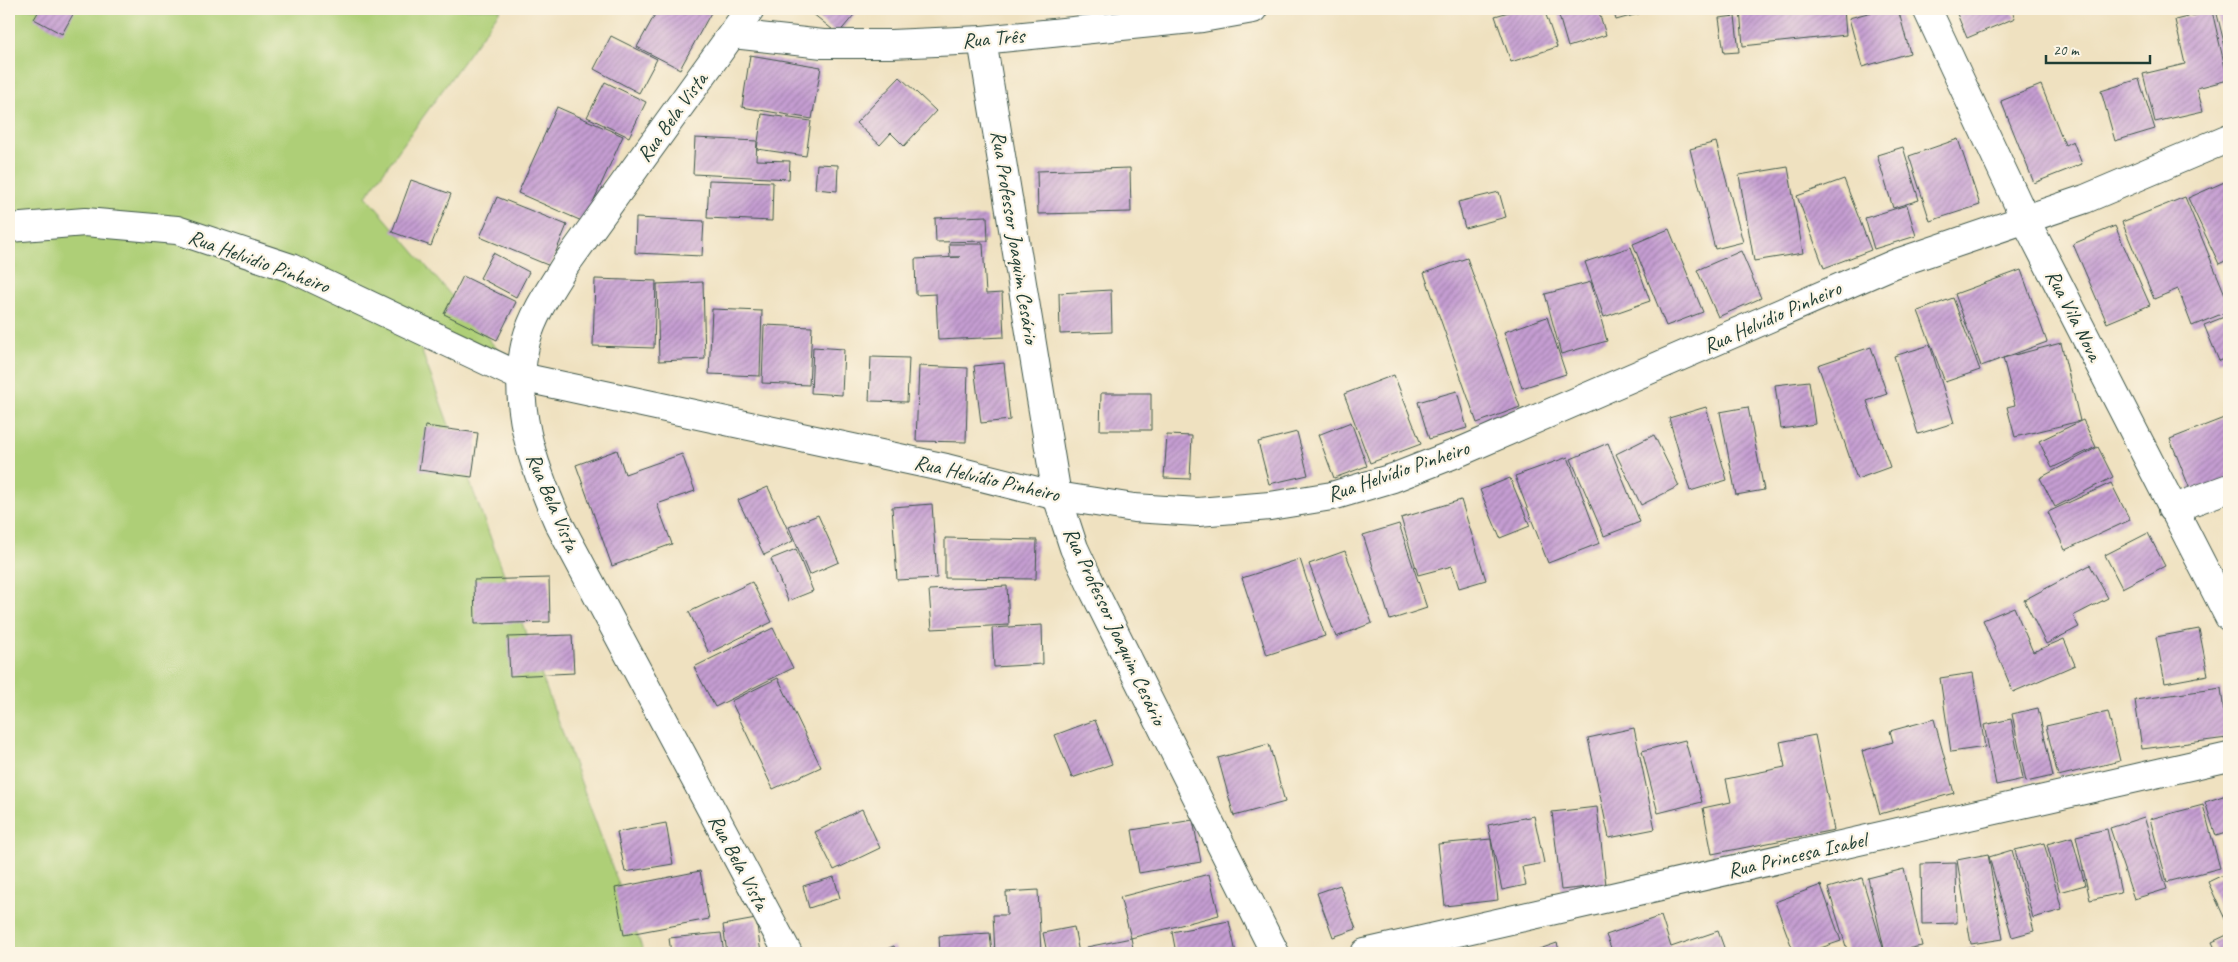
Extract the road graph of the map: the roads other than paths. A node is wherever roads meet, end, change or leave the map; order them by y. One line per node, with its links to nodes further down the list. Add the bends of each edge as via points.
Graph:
1 (750, 9): 4 (street, Rua Bela Vista)
2 (1253, 9): 5 (street, Rua Três, via 1202,18)
3 (1927, 9): 7 (street, Rua Vila Nova)
4 (733, 34): 5 (street, Rua Três, via 823,44); 9 (street, Rua Bela Vista, via 566,264 541,305 526,341)
5 (982, 40): 11 (street, Rua Professor Joaquim Cesário)
6 (2229, 138): 7 (street, Rua Helvídio Pinheiro)
7 (2026, 221): 11 (street, Rua Helvídio Pinheiro, via 1894,264 1462,451 1393,478 1332,496 1270,506 1198,512 1134,508); 12 (street, Rua Vila Nova)
8 (9, 228): 9 (street, Rua Helvidio Pinheiro, via 85,222 177,230 290,268)
9 (521, 377): 11 (street, Rua Helvídio Pinheiro, via 946,468); 15 (street, Rua Bela Vista, via 528,443 558,522)
10 (2229, 488): 12 (street)
11 (1056, 496): 16 (street, Rua Professor Joaquim Cesário, via 1074,548 1094,591)
12 (2172, 509): 13 (street, Rua Vila Nova)
13 (2229, 617)
14 (2229, 757): 17 (street, Rua Princesa Isabel)
15 (788, 953)
16 (1275, 953)
17 (1364, 953)

